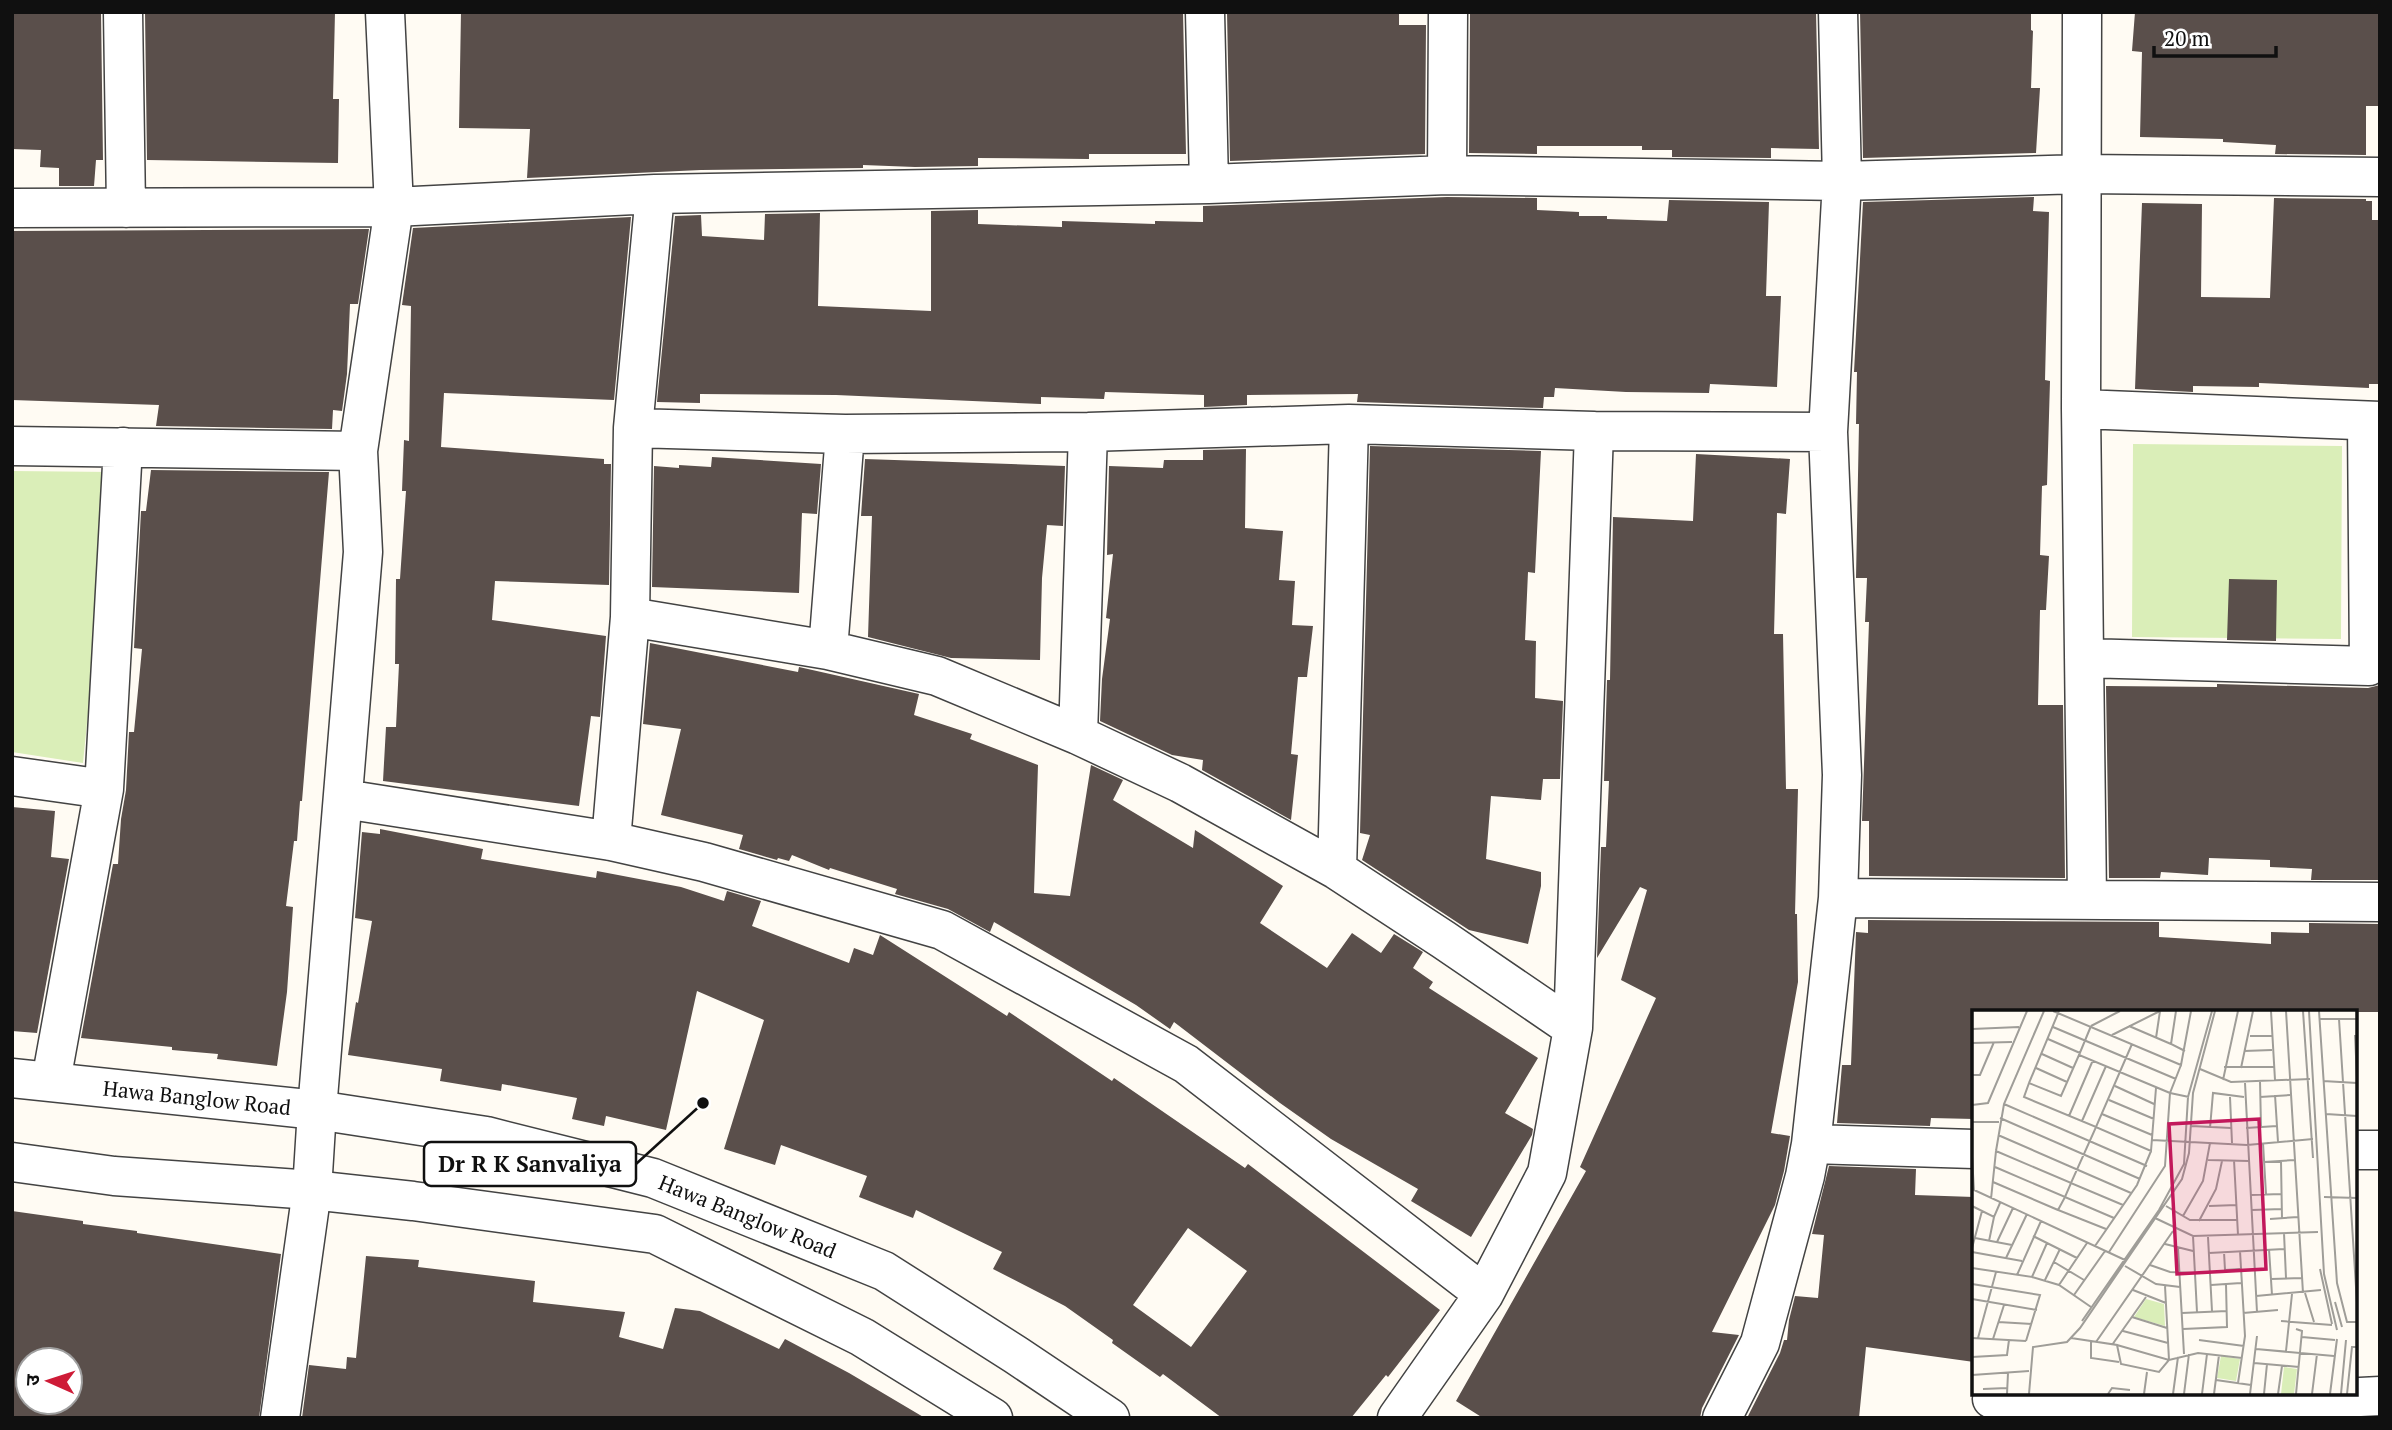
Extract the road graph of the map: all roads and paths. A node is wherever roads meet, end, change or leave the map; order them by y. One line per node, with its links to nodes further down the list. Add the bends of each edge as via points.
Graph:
1 (123, 12): 15 (street)
2 (385, 12): 13 (street)
3 (1205, 12): 11 (street)
4 (1448, 12): 8 (street)
5 (1838, 12): 10 (street)
6 (2082, 12): 7 (street)
7 (2082, 174): 9 (street); 10 (street); 16 (street)
8 (1447, 175): 10 (street); 11 (street)
9 (2380, 177)
10 (1842, 181): 22 (street)
11 (1209, 184): 12 (street)
12 (655, 194): 13 (street); 19 (street)
13 (394, 207): 15 (street); 26 (street)
14 (12, 208): 15 (street)
15 (126, 208)
16 (2081, 410): 17 (street); 29 (street)
17 (2373, 421): 29 (street, via 2369,666)
18 (1349, 424): 20 (street); 21 (street); 35 (street)
19 (633, 428): 23 (street); 27 (street)
20 (1594, 431): 22 (street); 39 (street)
21 (1088, 432): 23 (street); 30 (street)
22 (1828, 432): 36 (street, via 1842,775)
23 (845, 434): 28 (street)
24 (12, 446): 25 (street)
25 (123, 447): 26 (street); 32 (street)
26 (358, 451): 33 (street, via 363,552)
27 (630, 617): 28 (street); 34 (street)
28 (828, 650): 30 (street, via 937,676)
29 (2084, 658): 37 (street)
30 (1078, 735): 35 (street, via 1180,783)
31 (12, 776): 32 (street)
32 (104, 789): 41 (street)
33 (344, 799): 34 (street); 42 (street)
34 (611, 841): 49 (street, via 704,862 942,930 1185,1064)
35 (1337, 870): 39 (street)
36 (1838, 898): 37 (street); 43 (street)
37 (2087, 899): 38 (street)
38 (2380, 902)
39 (1573, 1028): 49 (street, via 1546,1173)
40 (12, 1078): 41 (street, Hawa Banglow Road)
41 (51, 1081): 42 (street, Hawa Banglow Road)
42 (317, 1110): 48 (street); 54 (street, Hawa Banglow Road, via 486,1136 653,1178 884,1271)
43 (1811, 1144): 44 (street); 56 (street, via 1760,1343)
44 (1972, 1149)
45 (2357, 1150): 46 (street)
46 (2380, 1150)
47 (12, 1162): 48 (street)
48 (312, 1190): 52 (street); 53 (street, via 655,1234 862,1337)
49 (1484, 1293): 55 (street)
50 (2380, 1396): 51 (street, via 2203,1405)
51 (1990, 1403)
52 (280, 1418)
53 (993, 1418)
54 (1110, 1418)
55 (1397, 1418)
56 (1722, 1418)

